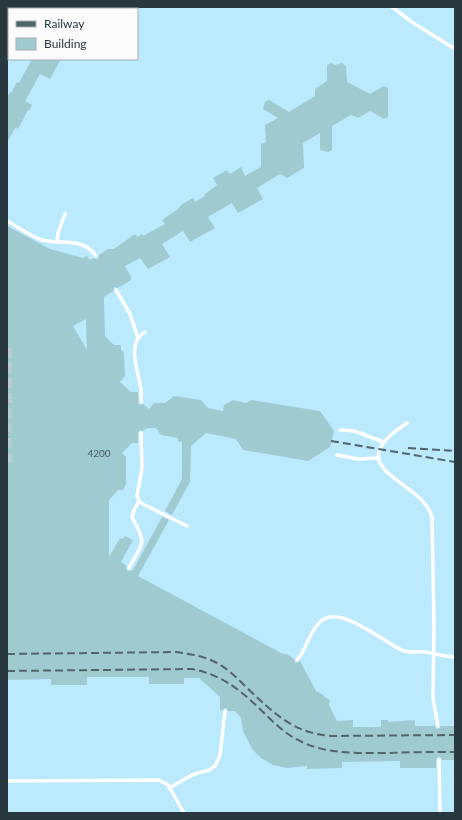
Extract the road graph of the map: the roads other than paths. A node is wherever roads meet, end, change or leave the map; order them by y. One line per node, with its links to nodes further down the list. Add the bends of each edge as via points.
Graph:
1 (392, 7): 2 (lane)
2 (455, 48)
3 (65, 214): 5 (lane, via 58,233)
4 (7, 221): 5 (lane, via 38,238)
5 (58, 242): 6 (lane, via 77,243 91,249)
6 (96, 256)
7 (116, 290): 9 (lane, via 130,314)
8 (145, 332): 9 (lane)
9 (138, 338): 10 (lane, via 134,358 141,388)
10 (141, 402)
11 (407, 423): 14 (lane, via 389,435)
12 (340, 430): 14 (lane, via 354,431)
13 (142, 433): 17 (lane, via 142,468 137,496)
14 (384, 442): 16 (lane)
15 (337, 455): 16 (lane, via 358,459)
16 (379, 458): 20 (lane, via 381,465 422,500 431,513)
17 (139, 501): 18 (lane); 19 (lane, via 132,517 142,543)
18 (187, 526)
19 (129, 568)
20 (433, 654): 21 (lane); 22 (lane, via 405,651 362,626 329,616 315,627); 24 (lane, via 433,698)
21 (455, 657)
22 (297, 660)
23 (225, 711): 27 (lane, via 220,755 215,766 192,775)
24 (438, 726)
25 (439, 760): 29 (lane)
26 (7, 781): 27 (lane, via 157,780)
27 (170, 788): 28 (lane)
28 (184, 813)
29 (440, 813)

